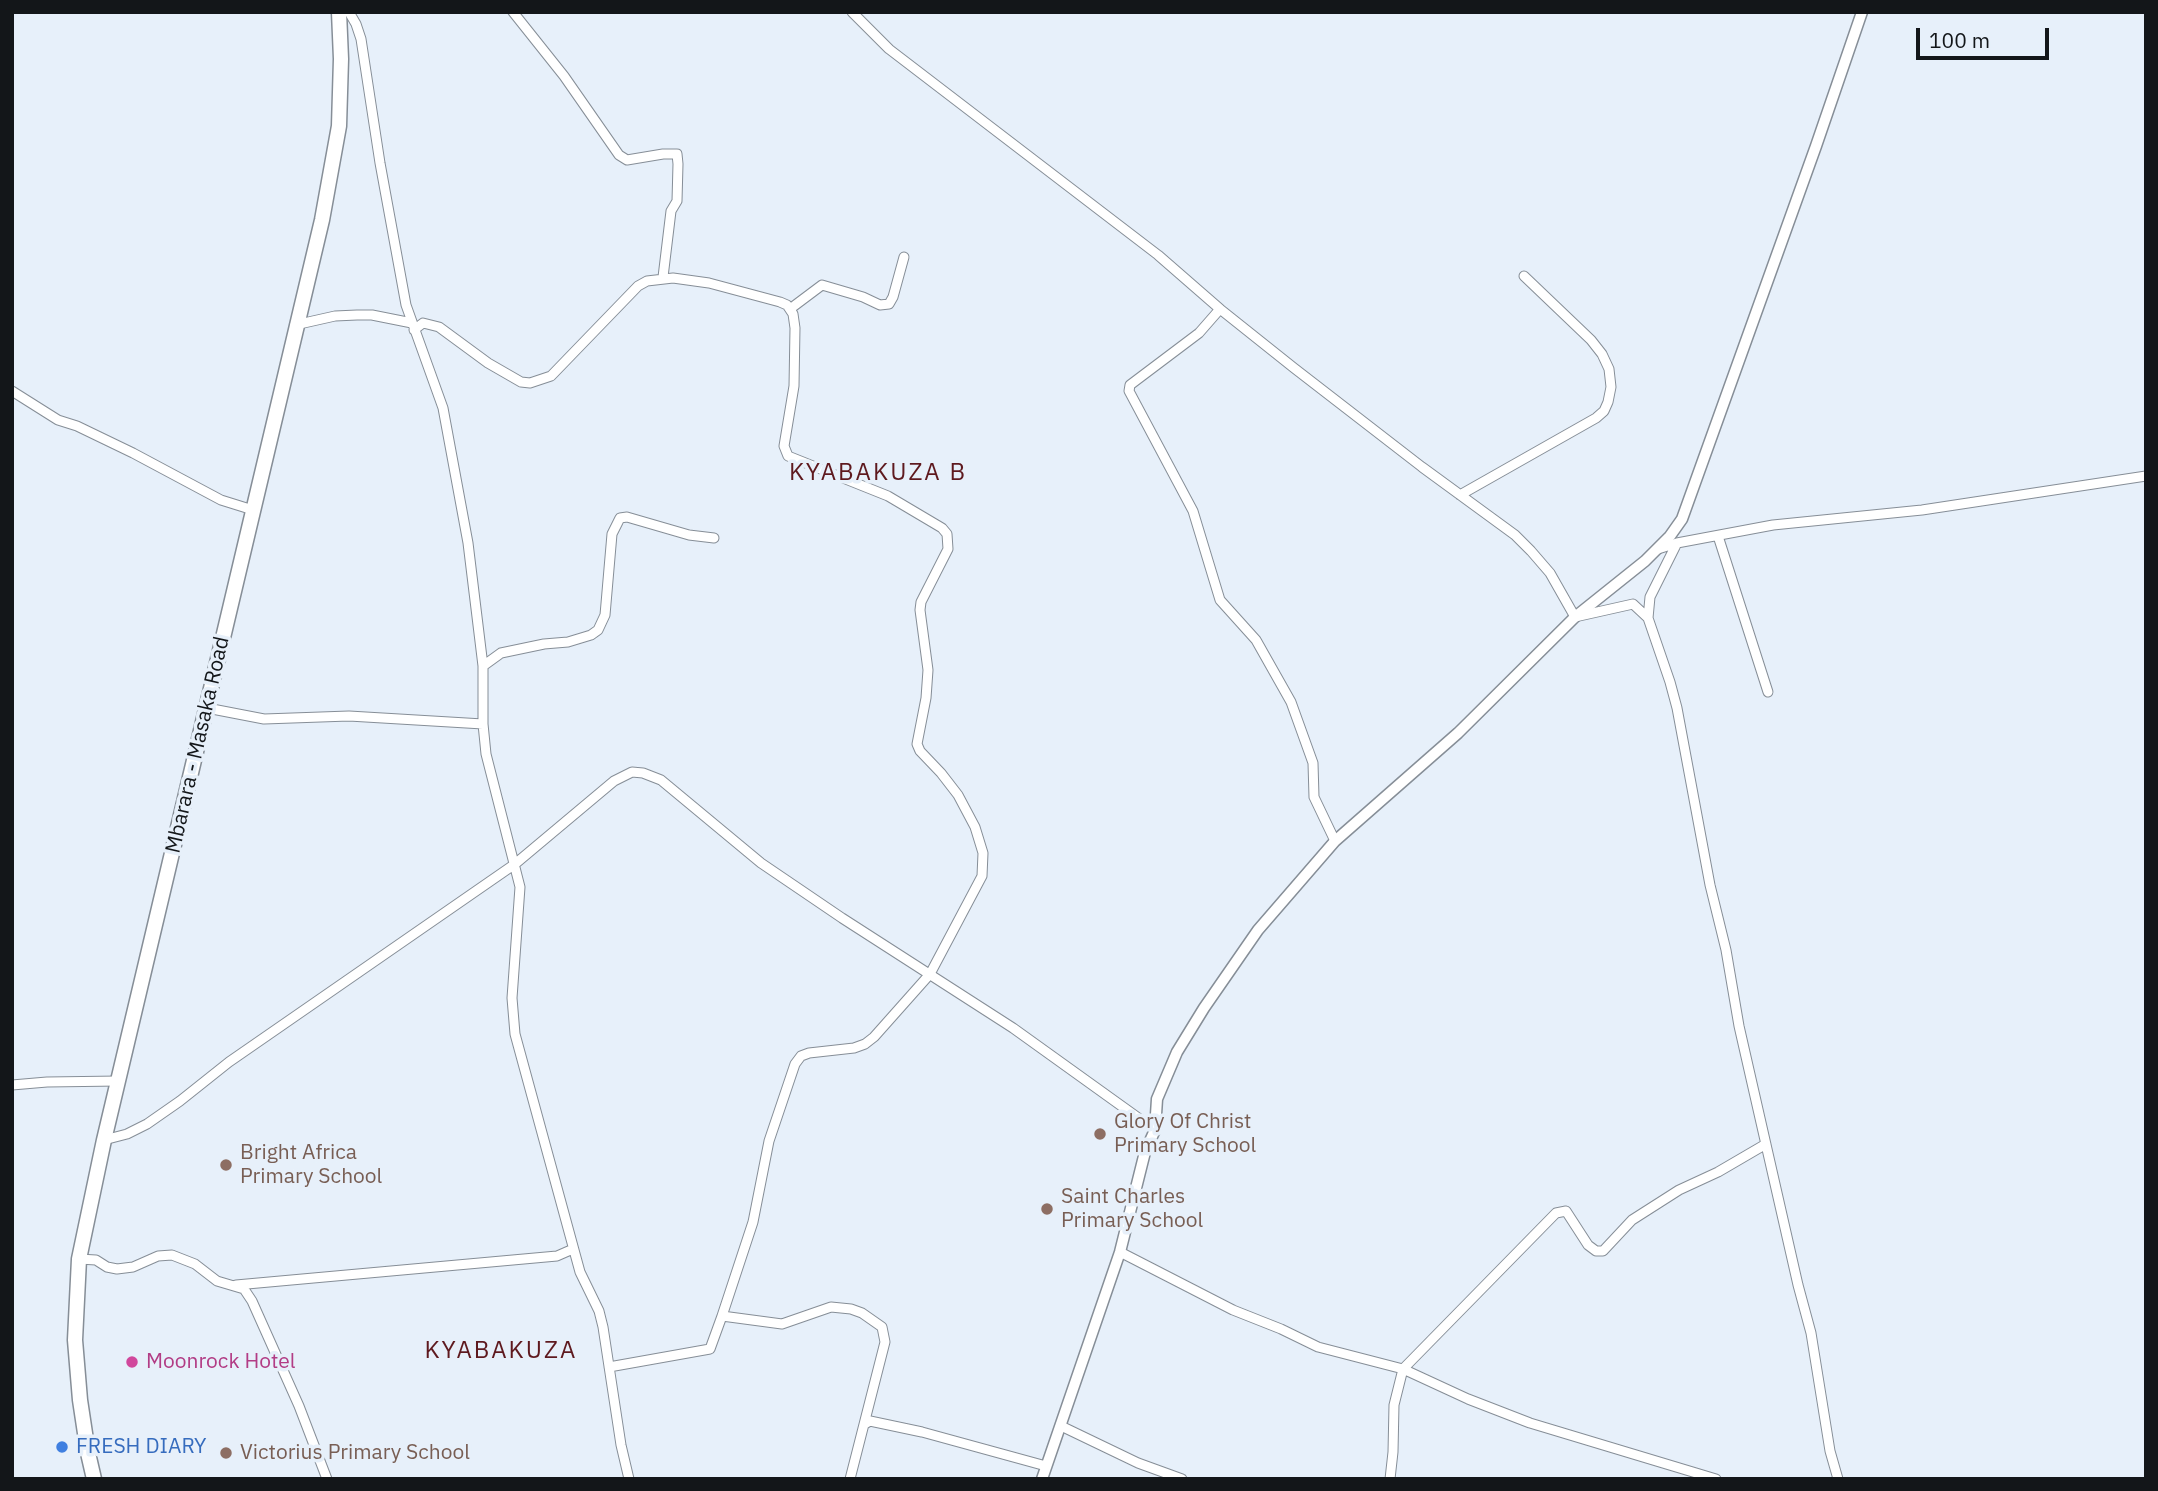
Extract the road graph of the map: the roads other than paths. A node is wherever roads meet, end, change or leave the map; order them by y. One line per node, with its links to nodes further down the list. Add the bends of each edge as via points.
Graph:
1 (339, 12): 11 (highway, Mbarara - Masaka Road, via 339,126 322,220)
2 (349, 12): 12 (street, via 361,39 400,278)
3 (513, 12): 8 (street, via 620,155 627,160 677,154 677,201 671,211)
4 (852, 12): 10 (street, via 889,48 1158,255)
5 (1862, 12): 20 (street, via 1688,504)
6 (904, 257): 9 (street, via 889,304 822,285)
7 (1524, 276): 15 (street, via 1602,354 1609,369 1608,402 1596,418)
8 (663, 277): 9 (street, via 709,283 780,302); 12 (street, via 638,286 551,376 535,382 521,382 508,375 439,327)
9 (790, 309): 29 (street, via 795,328 794,386 785,440 788,456 888,496 943,528 949,540 921,602 928,670 917,744 958,795 975,827 985,864)
10 (1220, 309): 15 (street); 27 (street, via 1199,333 1130,385 1129,391 1193,511 1220,600 1256,640 1292,702 1313,763 1314,797)
11 (295, 325): 12 (street, via 357,315); 16 (highway, Mbarara - Masaka Road)
12 (413, 326): 23 (street, via 447,423)
13 (12, 391): 16 (street, via 50,416 221,500)
14 (2146, 476): 17 (street)
15 (1460, 495): 21 (street, via 1515,534 1550,573)
16 (253, 510): 25 (highway, Mbarara - Masaka Road)
17 (1718, 536): 19 (street); 24 (street)
18 (714, 538): 23 (street, via 620,518 612,534 605,615 597,630 568,642 501,653)
19 (1677, 543): 20 (street); 22 (street, via 1650,597)
20 (1658, 549): 21 (street)
21 (1575, 617): 22 (street, via 1633,604); 27 (street, via 1458,733)
22 (1648, 618): 34 (street, via 1677,708)
23 (483, 666): 26 (street)
24 (1768, 692)
25 (207, 708): 26 (street, via 264,719 349,716); 30 (highway, Mbarara - Masaka Road)
26 (482, 724): 28 (street)
27 (1335, 841): 32 (street, via 1258,930 1204,1008 1177,1052 1157,1099)
28 (515, 864): 29 (street, via 614,780 632,772 643,773 661,780 761,863); 33 (street, via 147,1124); 35 (street, via 520,887 512,998 515,1034)
29 (930, 974): 32 (street); 41 (street, via 866,1044 809,1053 795,1064 769,1141 753,1222)
30 (119, 1081): 31 (street); 33 (highway, Mbarara - Masaka Road)
31 (12, 1086)
32 (1155, 1130): 36 (street, via 1145,1152)
33 (104, 1140): 38 (highway, Mbarara - Masaka Road)
34 (1766, 1144): 43 (street, via 1632,1220 1602,1251 1588,1245 1566,1211 1556,1213); 55 (street, via 1811,1332)
35 (573, 1249): 37 (street); 39 (street)
36 (1121, 1252): 43 (street, via 1233,1310 1318,1347); 45 (street)
37 (557, 1256): 39 (street); 40 (street)
38 (79, 1259): 40 (street, via 117,1269 172,1255 195,1264 217,1281); 47 (highway, Mbarara - Masaka Road, via 75,1340)
39 (580, 1272): 42 (street, via 601,1319)
40 (236, 1285): 48 (street, via 252,1301)
41 (723, 1316): 42 (street, via 710,1349); 44 (street, via 782,1324 831,1307 851,1309 879,1325 885,1342)
42 (609, 1367): 49 (street)
43 (1403, 1369): 53 (street, via 1394,1405); 54 (street, via 1530,1423)
44 (865, 1424): 46 (street, via 870,1420 922,1432); 50 (street)
45 (1060, 1426): 46 (street); 52 (street)
46 (1046, 1466): 51 (street)
47 (94, 1479)
48 (327, 1479)
49 (629, 1479)
50 (850, 1479)
51 (1042, 1479)
52 (1182, 1479)
53 (1390, 1479)
54 (1716, 1479)
55 (1838, 1479)

